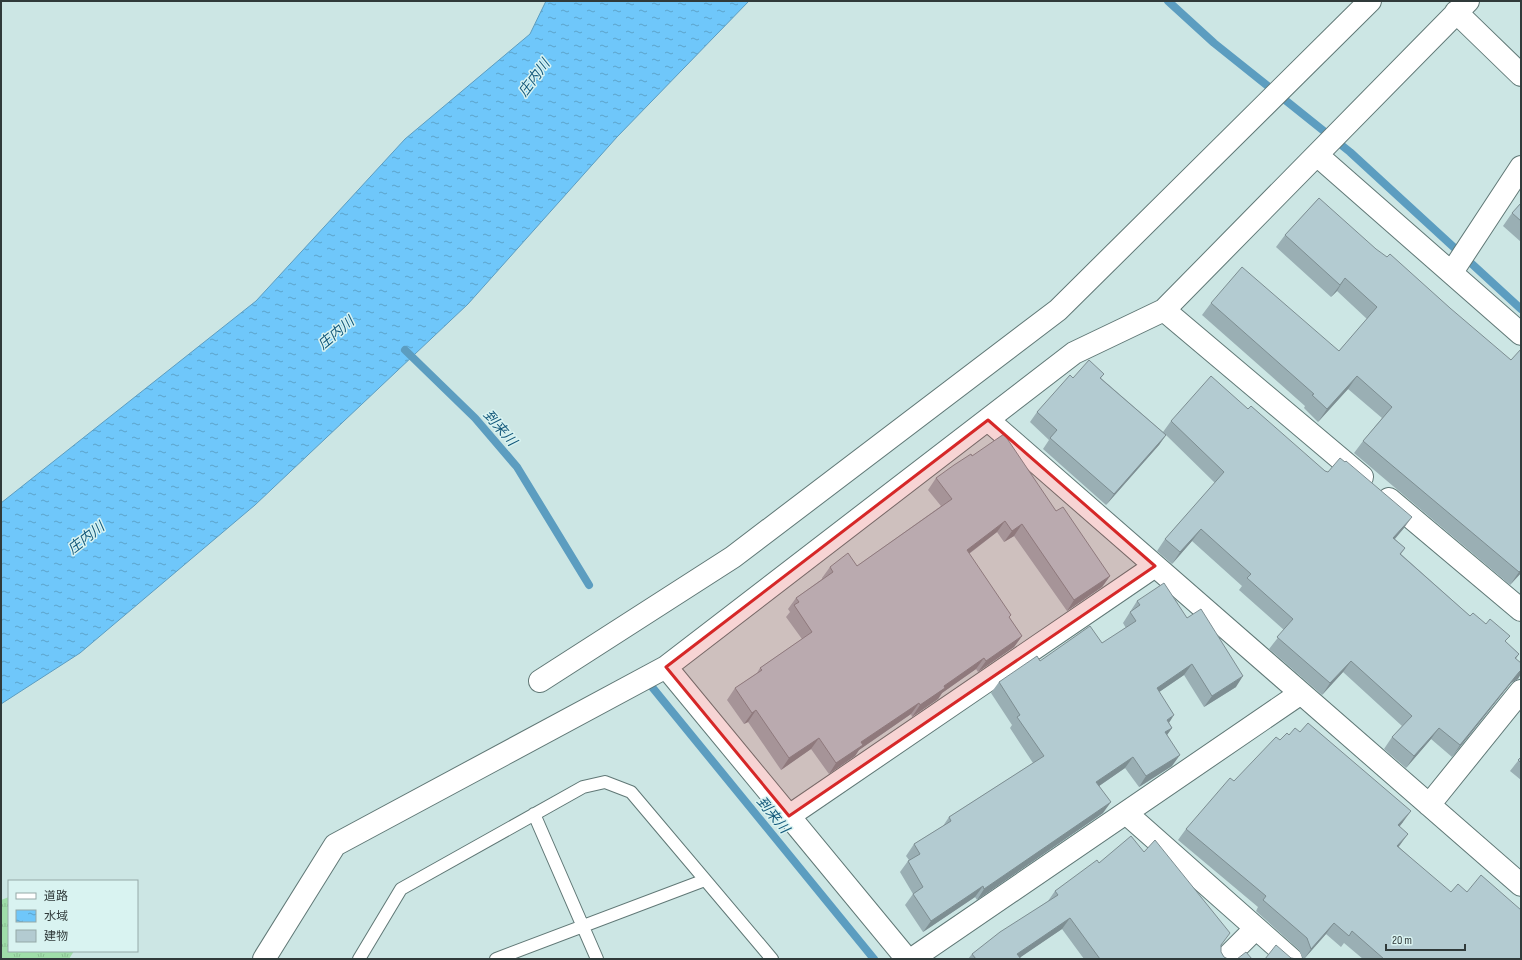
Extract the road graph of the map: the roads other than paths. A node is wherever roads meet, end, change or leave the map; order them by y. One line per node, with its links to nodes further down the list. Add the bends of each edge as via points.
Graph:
1 (1370, 1): 13 (street, via 1058,310 733,557)
2 (1462, 7): 3 (street); 4 (street)
3 (1521, 75)
4 (1319, 153): 6 (street); 7 (street)
5 (1521, 167): 6 (street)
6 (1452, 271): 8 (street)
7 (1164, 310): 9 (street, via 1074,353); 11 (street)
8 (1521, 334)
9 (988, 420): 10 (street); 12 (street)
10 (1155, 566): 15 (street); 19 (street)
11 (1521, 610)
12 (666, 667): 19 (street); 24 (street, via 335,845)
13 (540, 680)
14 (1521, 691): 16 (street)
15 (1301, 693): 16 (street); 17 (street)
16 (1429, 805): 21 (street)
17 (1126, 813): 23 (street); 30 (street)
18 (534, 814): 20 (lane, via 583,787 605,782 631,792); 22 (lane); 25 (lane, via 401,889)
19 (789, 816): 29 (street)
20 (705, 880): 22 (lane); 28 (lane)
21 (1521, 885)
22 (583, 926): 26 (lane); 27 (lane)
23 (1256, 928): 31 (street); 32 (street)
24 (264, 959)
25 (359, 959)
26 (496, 959)
27 (597, 959)
28 (772, 959)
29 (907, 959)
30 (912, 959)
31 (1225, 959)
32 (1291, 959)

